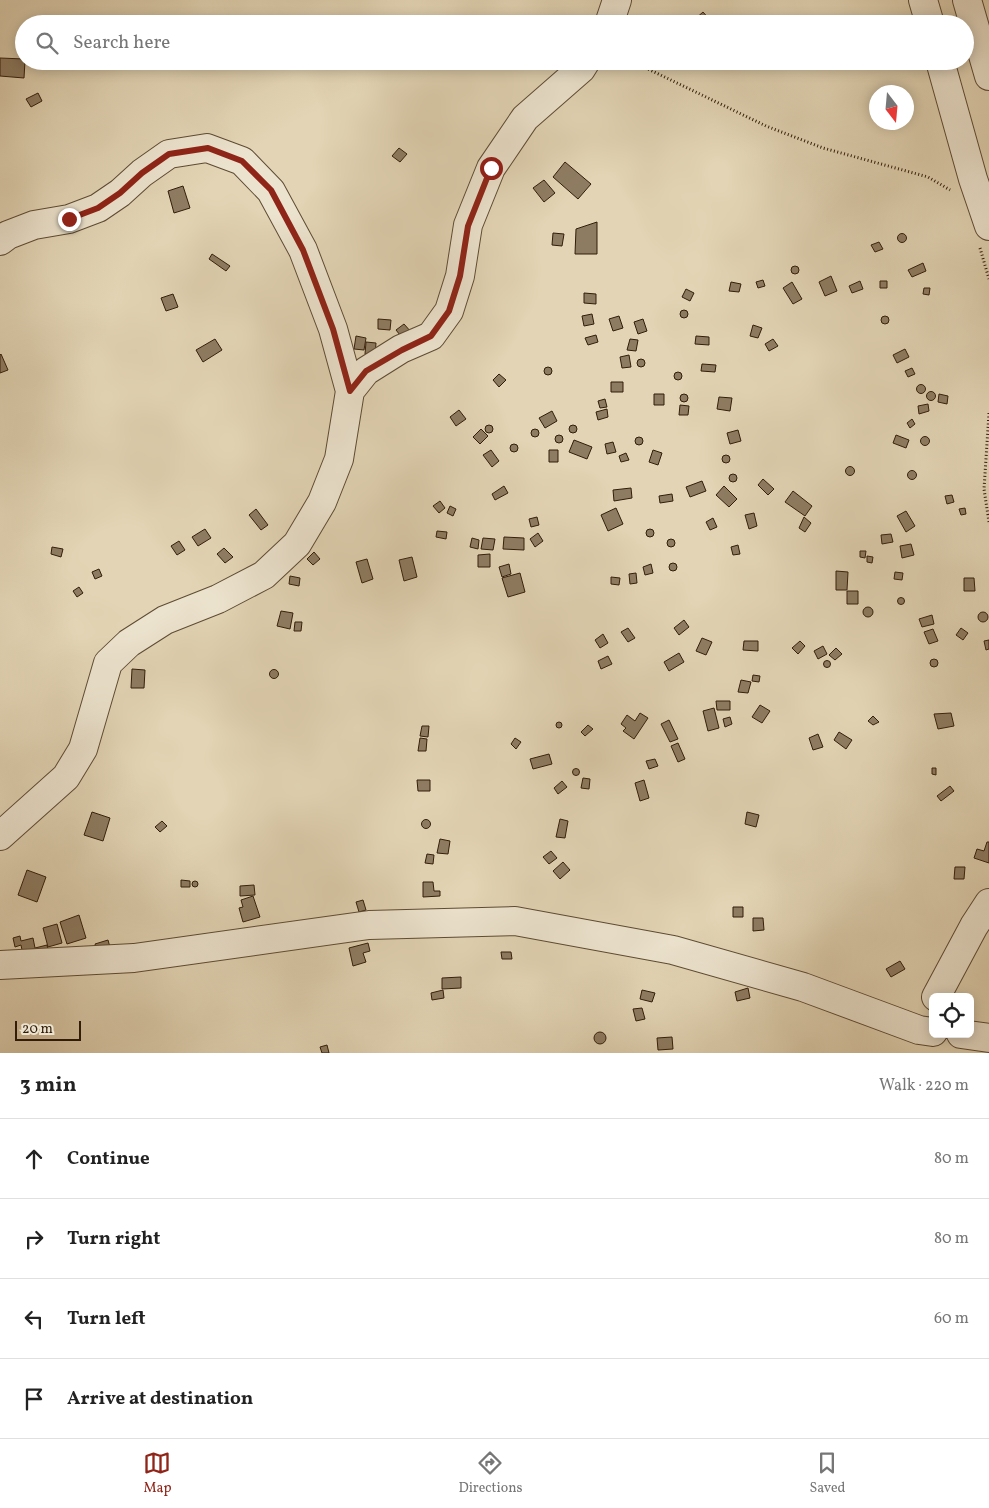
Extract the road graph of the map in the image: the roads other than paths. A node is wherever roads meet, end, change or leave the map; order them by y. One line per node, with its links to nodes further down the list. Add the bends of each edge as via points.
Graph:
1 (617, 0): 4 (street)
2 (923, 0): 5 (street)
3 (966, 0): 6 (street)
4 (612, 15)
5 (927, 15)
6 (971, 15)
7 (974, 26): 10 (street)
8 (580, 70): 13 (street, via 525,118 491,168 468,226 460,276 449,311 431,336 366,371)
9 (943, 70): 11 (street, via 973,179)
10 (989, 76)
11 (984, 235)
12 (0, 241): 13 (street, via 34,225 69,219 98,208 169,154 208,148 242,161 271,190 303,250 333,329)
13 (350, 391): 14 (street, via 338,459 322,502 297,544 264,575 218,599 165,620 122,649 108,663 82,749 66,777)
14 (0, 836)
15 (989, 903): 17 (street)
16 (0, 965): 20 (street, via 134,958 369,925 515,921 673,950 803,987)
17 (938, 993)
18 (929, 1016): 20 (street)
19 (974, 1036): 21 (street)
20 (922, 1038)
21 (989, 1038)

